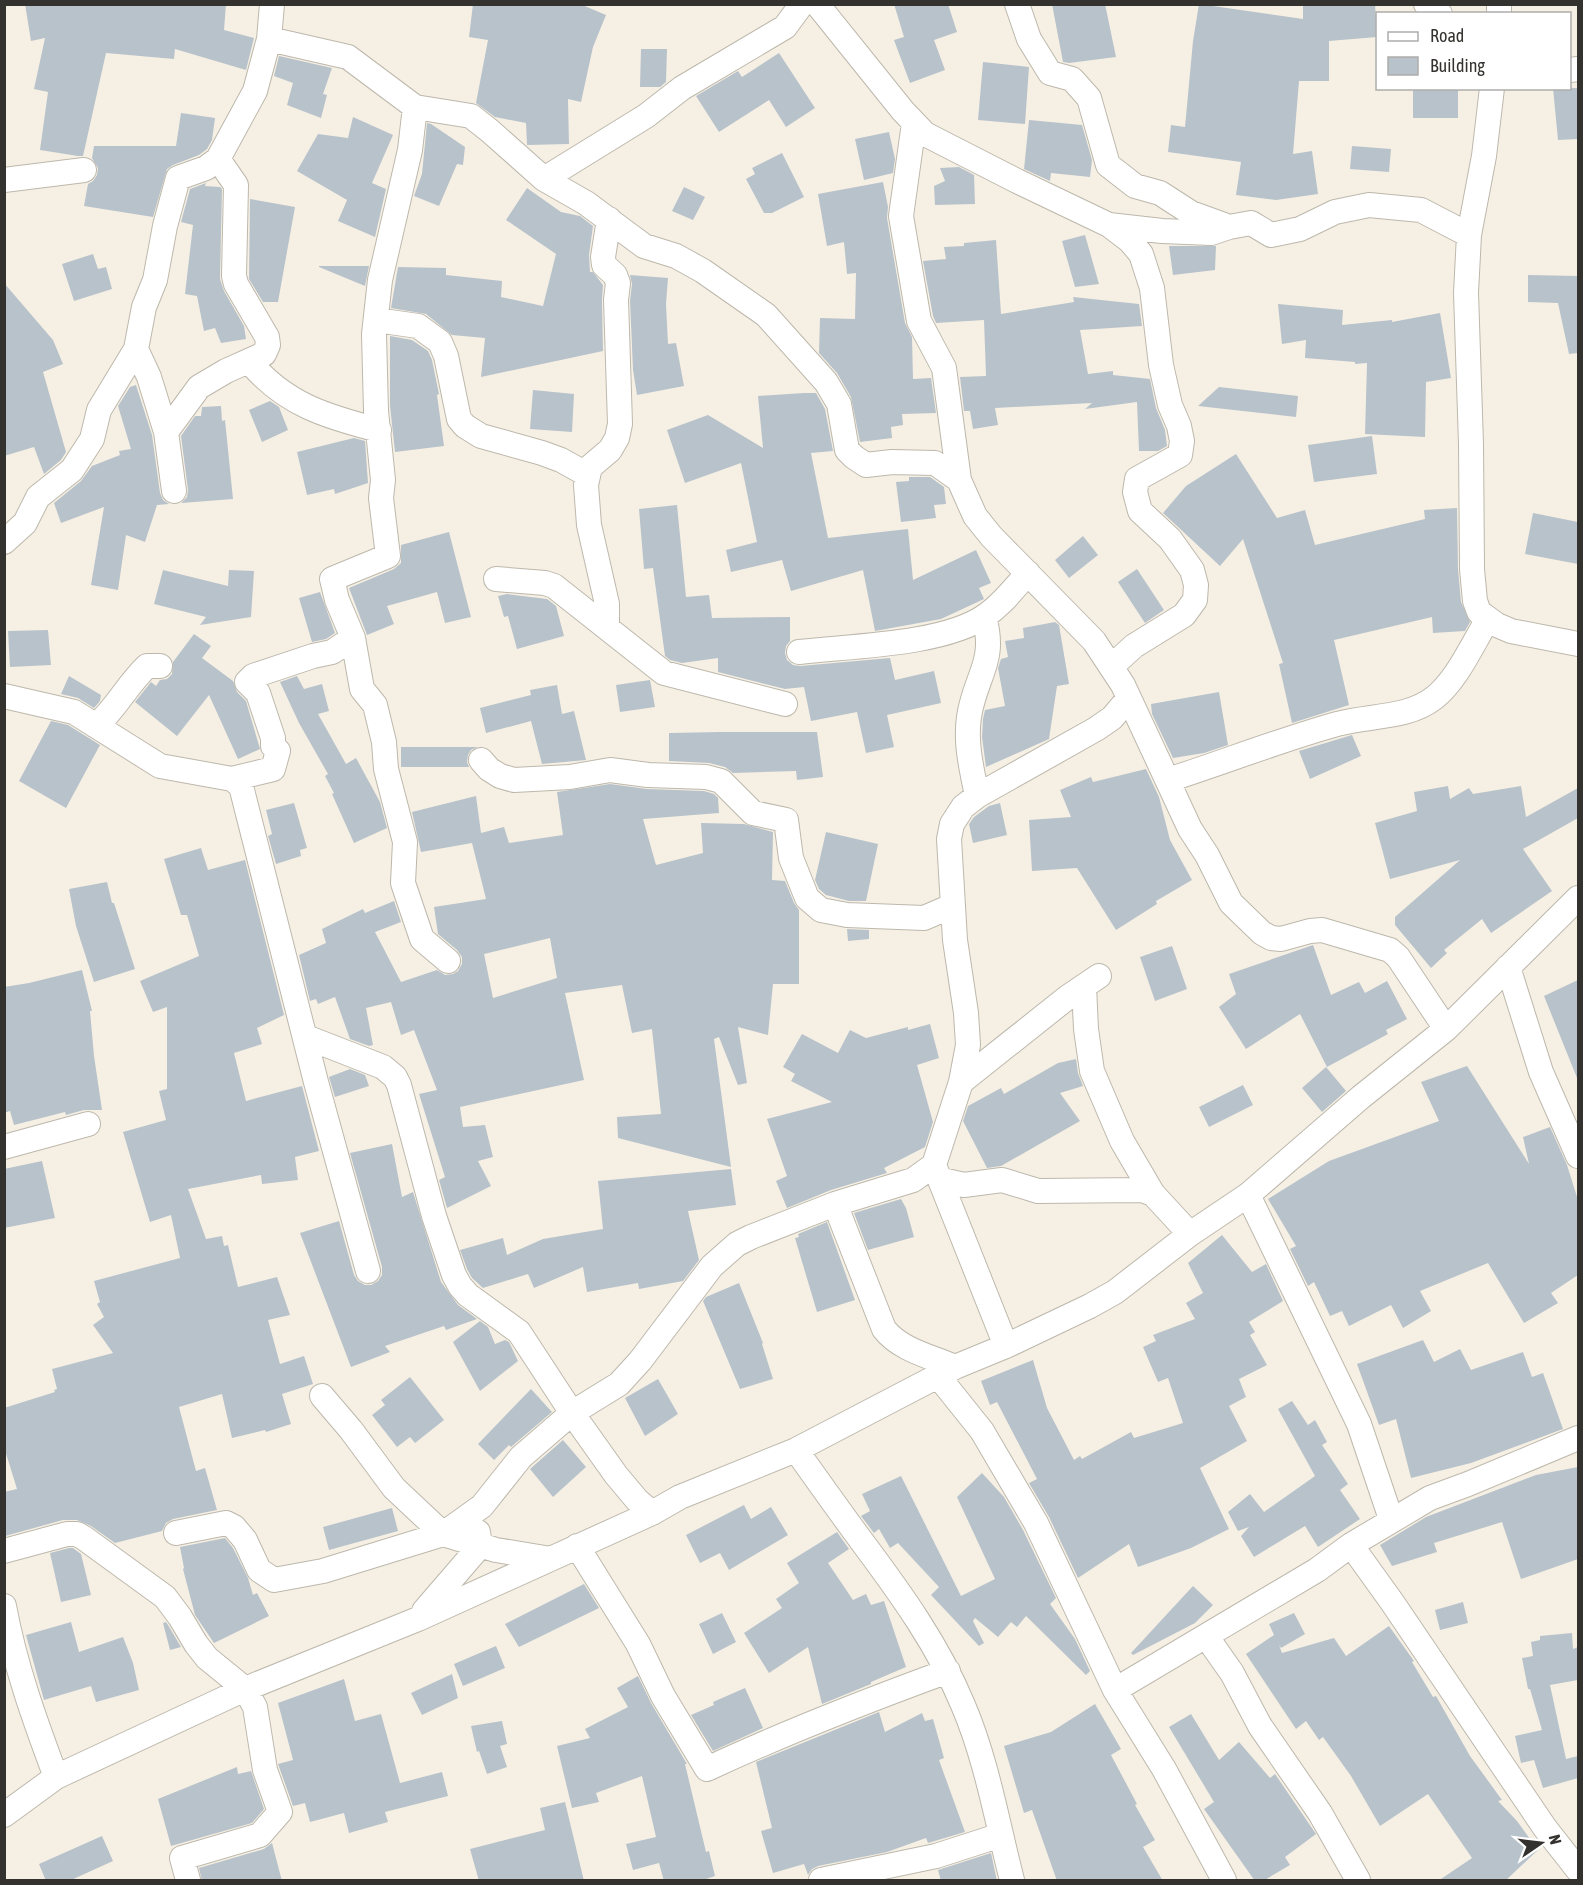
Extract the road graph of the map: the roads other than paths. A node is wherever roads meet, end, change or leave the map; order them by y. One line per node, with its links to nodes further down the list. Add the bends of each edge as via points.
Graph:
1 (272, 4): 5 (street)
2 (802, 4): 11 (street, via 785,27 682,88 646,116)
3 (817, 4): 8 (street)
4 (1017, 4): 15 (street, via 1029,39 1050,72 1072,79 1089,98 1108,165 1135,186 1160,193 1191,213)
5 (269, 39): 7 (street, via 348,57); 9 (street, via 255,91)
6 (1490, 91): 16 (street, via 1484,156)
7 (415, 107): 11 (street, via 471,116); 17 (street, via 410,150 380,280)
8 (914, 123): 14 (street, via 925,134); 23 (street, via 901,216 919,321 944,368)
9 (218, 159): 18 (street, via 178,178); 19 (street, via 236,185 236,284 267,337 264,354)
10 (84, 170): 12 (street)
11 (544, 179): 13 (street)
12 (4, 180)
13 (609, 219): 22 (street, via 603,257 618,283 620,424 610,450 590,467); 23 (street, via 644,246 685,261 766,315 826,382 839,404 847,450 854,457 866,465 935,463)
14 (1109, 225): 15 (street, via 1211,233); 35 (street, via 1141,254 1149,273 1161,365 1182,441 1180,455 1137,479 1135,492 1140,511 1183,555 1196,585 1195,600 1184,615 1134,645)
15 (1229, 227): 16 (street, via 1251,223 1271,235 1300,229 1335,212 1369,205 1421,210)
16 (1469, 235): 29 (street, via 1466,293 1472,569 1475,601 1479,612)
17 (376, 320): 20 (street, via 374,371); 22 (street, via 418,326 440,342 459,419 472,432 561,460)
18 (136, 349): 21 (street); 25 (street, via 99,410 92,439 72,470 38,497 25,523)
19 (249, 361): 20 (street, via 304,407); 21 (street, via 199,387)
20 (379, 430): 31 (street, via 388,556 332,579)
21 (166, 432): 24 (street)
22 (588, 475): 30 (street, via 589,525 607,604)
23 (958, 480): 26 (street, via 975,516 990,536)
24 (174, 491)
25 (4, 542)
26 (1028, 573): 28 (street); 35 (street, via 1094,641)
27 (496, 579): 30 (street, via 554,586)
28 (984, 617): 33 (street, via 956,630 921,639); 43 (street, via 989,650 969,716 968,735)
29 (1488, 619): 32 (street, via 1511,631); 42 (street, via 1455,678 1433,699 1403,712 1339,724)
30 (608, 626): 38 (street, via 664,673)
31 (353, 638): 41 (street, via 332,652 253,676 247,682 258,693 273,747 278,751 273,769); 46 (street, via 363,689 375,705 405,842 403,883 422,939)
32 (1578, 644)
33 (799, 652)
34 (160, 666): 39 (street, via 147,666 137,675)
35 (1112, 666): 37 (street)
36 (4, 696): 39 (street, via 74,712)
37 (1129, 698): 42 (street); 43 (street, via 1096,729)
38 (785, 704)
39 (96, 726): 41 (street, via 160,766)
40 (481, 760): 45 (street, via 500,776 514,780 610,770 721,781 753,813 786,820 791,858 807,898 821,910 924,918)
41 (232, 779): 49 (street, via 241,786)
42 (1168, 780): 48 (street, via 1231,903 1262,933 1271,939 1281,939 1322,930 1384,946 1398,957)
43 (977, 796): 45 (street, via 963,807 952,824)
44 (1578, 898): 47 (street)
45 (952, 906): 50 (street, via 968,1030)
46 (448, 961)
47 (1508, 967): 48 (street); 53 (street, via 1541,1072)
48 (1446, 1029): 56 (street)
49 (306, 1037): 59 (street); 63 (street, via 383,1067 395,1077 454,1275 468,1295 519,1332)
50 (961, 1082): 54 (street); 55 (street, via 1091,981 1086,1029 1092,1071 1122,1141)
51 (88, 1124): 52 (street)
52 (4, 1147)
53 (1578, 1156)
54 (938, 1172): 55 (street, via 964,1185 1002,1180 1038,1191); 57 (street); 60 (street)
55 (1153, 1194): 58 (street)
56 (1248, 1195): 58 (street); 68 (street, via 1359,1424)
57 (835, 1204): 61 (street, via 884,1329 900,1344); 63 (street, via 737,1244 712,1266 619,1384)
58 (1190, 1234): 60 (street, via 1115,1292)
59 (368, 1271)
60 (1006, 1346): 61 (street)
61 (947, 1371): 65 (street); 81 (street, via 1036,1522)
62 (322, 1396): 70 (street, via 394,1488)
63 (572, 1413): 66 (street, via 521,1457); 67 (street, via 630,1493)
64 (1578, 1438): 68 (street, via 1430,1498)
65 (796, 1450): 67 (street, via 680,1497); 79 (street, via 900,1592)
66 (482, 1506): 70 (street); 72 (street, via 478,1522)
67 (652, 1513): 73 (street)
68 (1391, 1519): 71 (street)
69 (176, 1533): 70 (street, via 226,1523 246,1540 259,1570 274,1580 323,1571)
70 (443, 1534): 72 (street)
71 (1351, 1545): 78 (street, via 1317,1570); 85 (street, via 1545,1828)
72 (480, 1546): 75 (street); 77 (street)
73 (578, 1546): 75 (street); 79 (street, via 707,1769 829,1715)
74 (4, 1551): 80 (street, via 67,1534 84,1538 165,1597 207,1658)
75 (551, 1558): 77 (street)
76 (4, 1606): 82 (street, via 31,1711)
77 (418, 1619): 80 (street)
78 (1206, 1636): 81 (street); 90 (street)
79 (948, 1671): 84 (street, via 981,1753)
80 (245, 1689): 82 (street); 86 (street, via 255,1707 265,1770 280,1812 260,1835 182,1858)
81 (1115, 1690): 89 (street, via 1164,1769)
82 (56, 1777): 83 (street)
83 (4, 1815)
84 (1001, 1835): 87 (street, via 936,1856); 88 (street)
85 (1578, 1870)
86 (188, 1881)
87 (821, 1881)
88 (1012, 1881)
89 (1224, 1881)
90 (1359, 1881)

